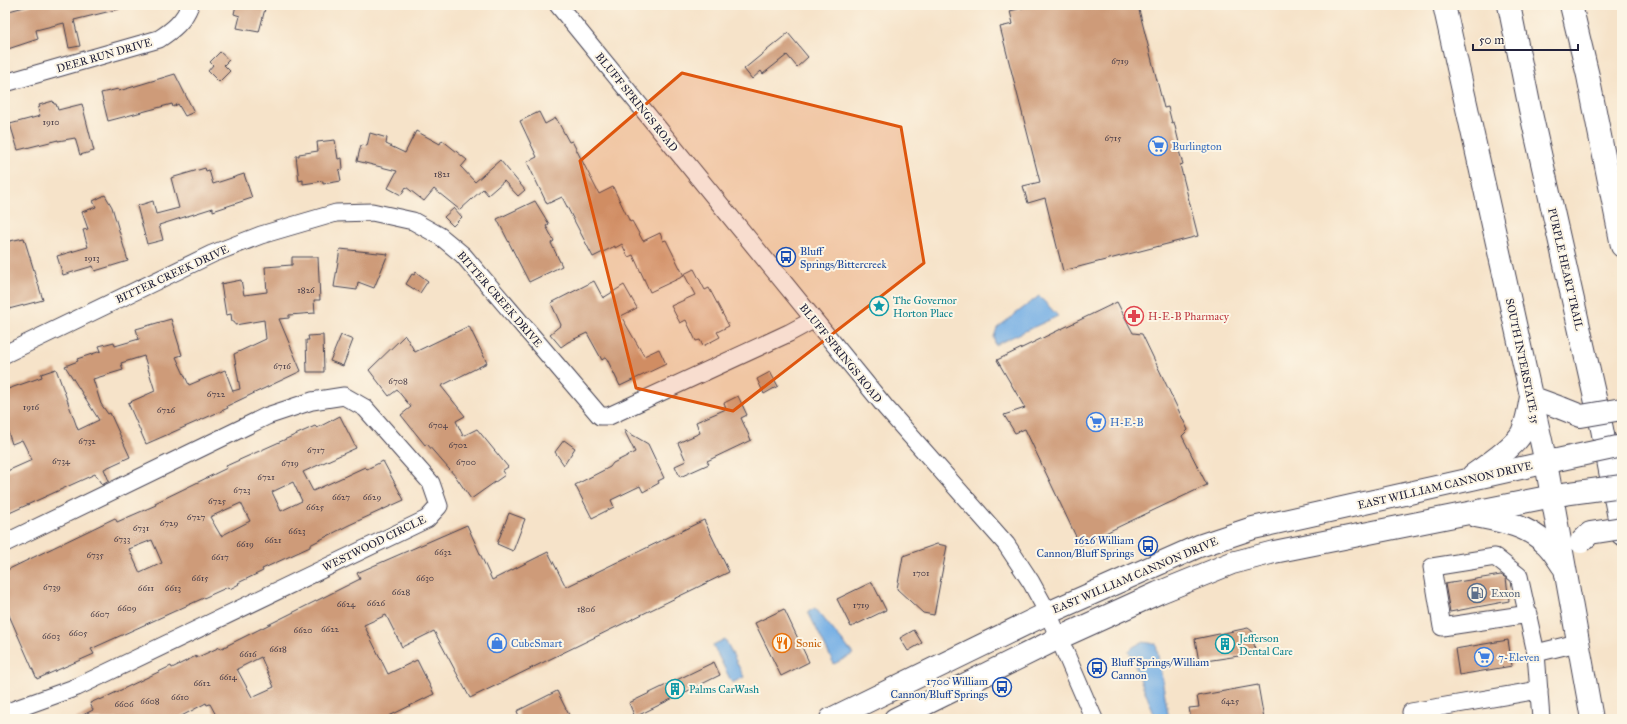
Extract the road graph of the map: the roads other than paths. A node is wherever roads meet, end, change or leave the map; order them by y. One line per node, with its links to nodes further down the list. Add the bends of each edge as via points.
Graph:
1 (558, 5): 8 (street, BLUFF SPRINGS ROAD)
2 (1444, 5): 10 (main road, SOUTH INTERSTATE 35)
3 (1509, 5): 20 (main road, PURPLE HEART TRAIL, via 1602,429)
4 (1571, 5): 7 (main road)
5 (190, 6): 6 (street, DEER RUN DRIVE, via 183,20 159,39)
6 (5, 83)
7 (1622, 246)
8 (813, 320): 9 (street, BITTER CREEK DRIVE, via 608,416 600,416 463,255 440,236 413,221 394,216 372,212 336,212 267,233 212,254); 24 (street, BLUFF SPRINGS ROAD, via 890,414 1006,544)
9 (5, 354)
10 (1531, 397): 11 (main road, bridge, via 1581,416); 13 (main road, SOUTH INTERSTATE 35); 14 (main road, via 1521,434 1490,463)
11 (1622, 409)
12 (1622, 446): 13 (main road, EAST WILLIAM CANNON DRIVE, bridge)
13 (1552, 461): 14 (main road, EAST WILLIAM CANNON DRIVE); 16 (main road, SOUTH INTERSTATE 35)
14 (1465, 480): 17 (main road, EAST WILLIAM CANNON DRIVE)
15 (1622, 486): 16 (main road, bridge)
16 (1558, 496): 18 (main road); 23 (main road, SOUTH INTERSTATE 35)
17 (1372, 502): 22 (main road, via 1375,513 1371,517 1311,531); 24 (main road, EAST WILLIAM CANNON DRIVE, via 1253,528 1199,546)
18 (1465, 514): 22 (main road); 23 (main road, via 1506,522 1532,532 1546,544)
19 (1622, 528): 23 (main road, bridge, via 1590,533)
20 (1622, 534)
21 (5, 543): 30 (street, WESTWOOD CIRCLE, via 267,416 312,401 344,396 365,408 431,483 439,506 427,519 77,687)
22 (1292, 548): 26 (main road, via 1232,563 1203,574)
23 (1564, 568): 27 (main road, SOUTH INTERSTATE 35)
24 (1048, 612): 26 (street, BLUFF SPRINGS ROAD); 32 (main road, EAST WILLIAM CANNON DRIVE)
25 (1529, 614): 25 (street, via 1519,576 1495,557 1432,567 1442,627); 28 (street)
26 (1059, 638): 33 (main road); 34 (street, BLUFF SPRINGS ROAD)
27 (1577, 643): 28 (street); 36 (main road, SOUTH INTERSTATE 35)
28 (1536, 653): 29 (street)
29 (1539, 690): 31 (street); 35 (street)
30 (7, 711)
31 (1411, 712)
32 (831, 719)
33 (895, 719)
34 (1094, 719)
35 (1541, 719)
36 (1592, 719)

